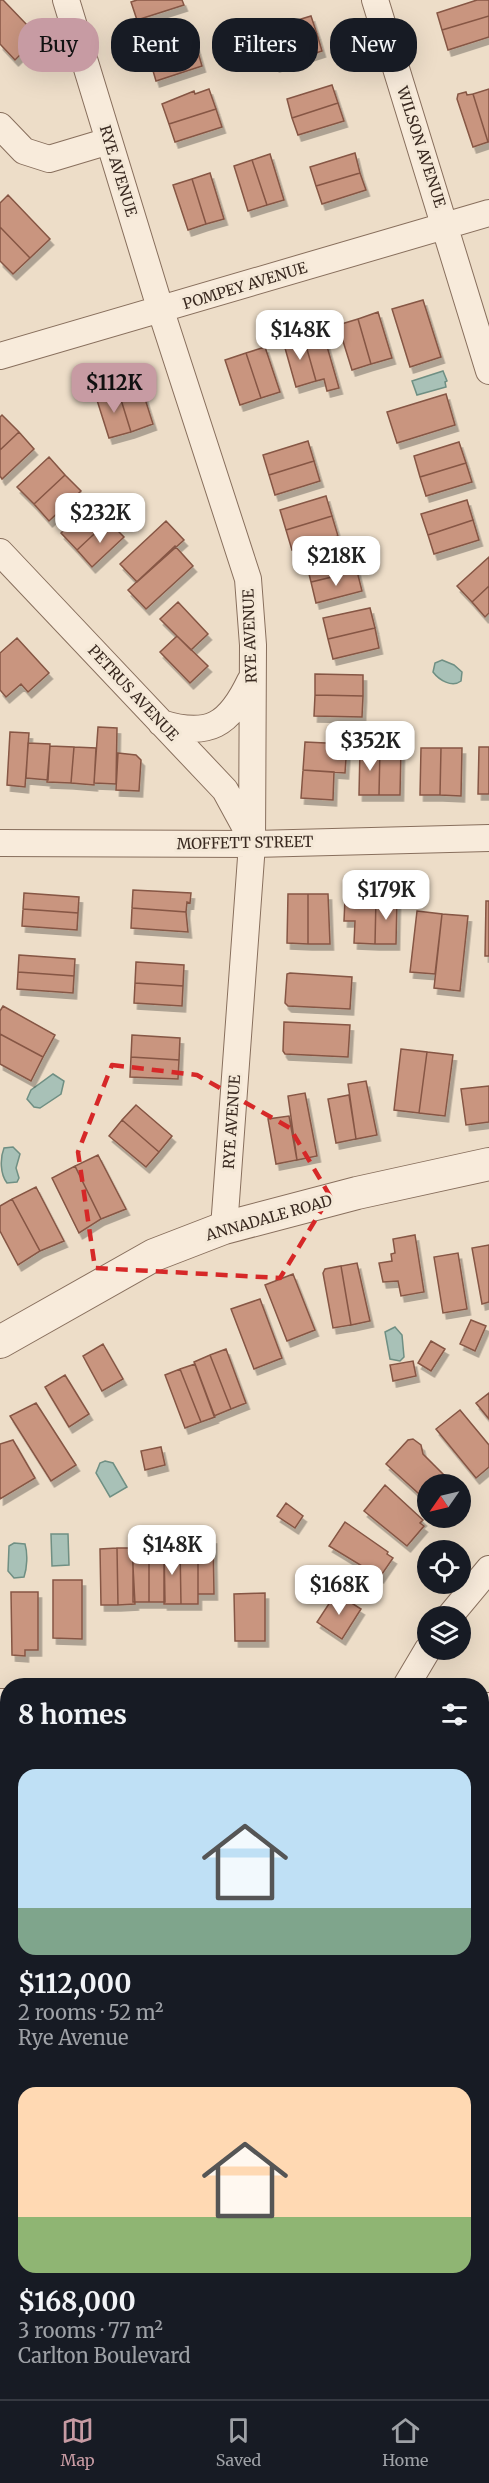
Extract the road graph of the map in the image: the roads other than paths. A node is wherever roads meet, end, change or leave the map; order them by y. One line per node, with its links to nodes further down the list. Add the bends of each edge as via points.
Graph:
1 (66, 0): 4 (street, RYE AVENUE)
2 (375, 0): 6 (street, WILSON AVENUE)
3 (0, 126): 4 (street, via 24,151 50,159)
4 (109, 141): 7 (street, RYE AVENUE)
5 (489, 213): 6 (street, POMPEY AVENUE)
6 (446, 226): 7 (street, POMPEY AVENUE); 9 (street, WILSON AVENUE)
7 (161, 310): 8 (street, POMPEY AVENUE); 11 (street, RYE AVENUE, via 248,579)
8 (0, 356)
9 (489, 371)
10 (0, 552): 12 (street, PETRUS AVENUE)
11 (252, 677): 12 (street, via 237,706 219,724 197,730); 15 (street, RYE AVENUE)
12 (161, 723): 15 (street, PETRUS AVENUE, via 225,790)
13 (489, 838): 15 (street, MOFFETT STREET)
14 (0, 843): 15 (street, MOFFETT STREET)
15 (252, 844): 17 (street, RYE AVENUE)
16 (489, 1164): 17 (street, ANNADALE ROAD)
17 (224, 1228): 18 (street, ANNADALE ROAD, via 154,1255)
18 (0, 1342)
19 (489, 1569): 20 (street)
20 (458, 1606)
21 (421, 1660): 22 (street)
22 (411, 1678)

